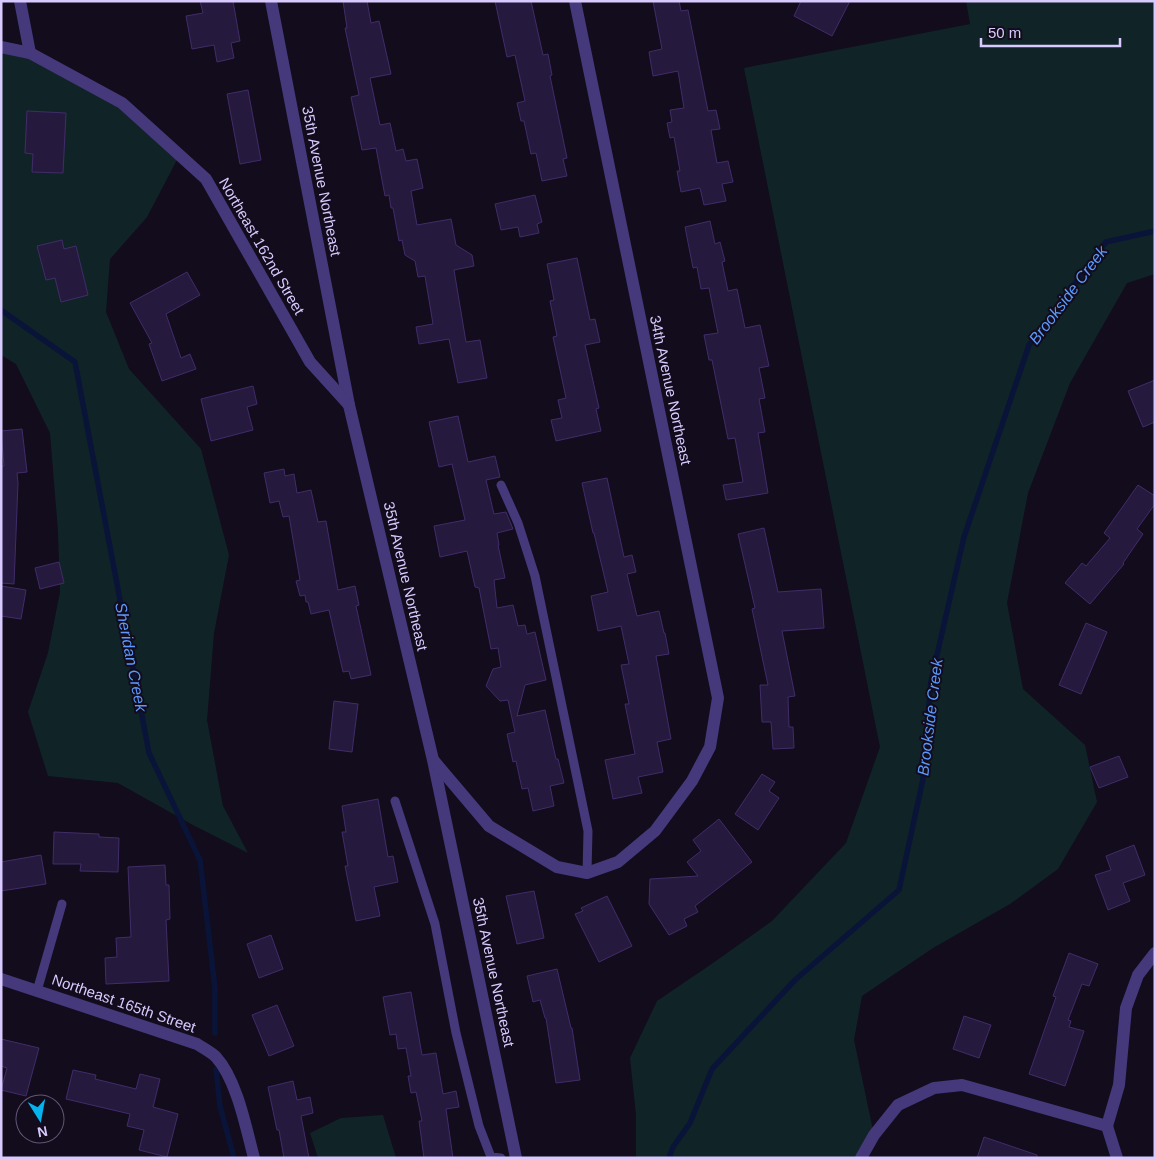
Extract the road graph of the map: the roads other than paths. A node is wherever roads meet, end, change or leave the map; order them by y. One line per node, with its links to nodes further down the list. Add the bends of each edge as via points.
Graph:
1 (20, 1): 5 (street)
2 (271, 1): 6 (street, 35th Avenue Northeast)
3 (575, 1): 10 (street, 34th Avenue Northeast, via 718,698 710,747 692,781 655,831 618,862)
4 (1, 47): 5 (street, Northeast 162nd Street)
5 (30, 53): 6 (street, Northeast 162nd Street, via 122,103 206,179 310,362)
6 (349, 405): 8 (street, 35th Avenue Northeast)
7 (501, 485): 10 (lane, via 518,523 535,576 588,831)
8 (433, 760): 10 (street, via 489,826 557,867); 18 (street, 35th Avenue Northeast)
9 (394, 801): 17 (lane, via 435,924 456,1034 479,1126 491,1157)
10 (587, 873)
11 (62, 904): 14 (lane)
12 (1155, 953): 15 (street, via 1138,975 1126,1008 1119,1085)
13 (1, 979): 14 (street, Northeast 165th Street)
14 (37, 991): 16 (street, Northeast 165th Street, via 197,1044 216,1057 238,1100)
15 (1107, 1126): 19 (street, via 962,1085 934,1088 898,1105 874,1135); 20 (street)
16 (254, 1158)
17 (501, 1158)
18 (516, 1158)
19 (861, 1158)
20 (1117, 1158)

